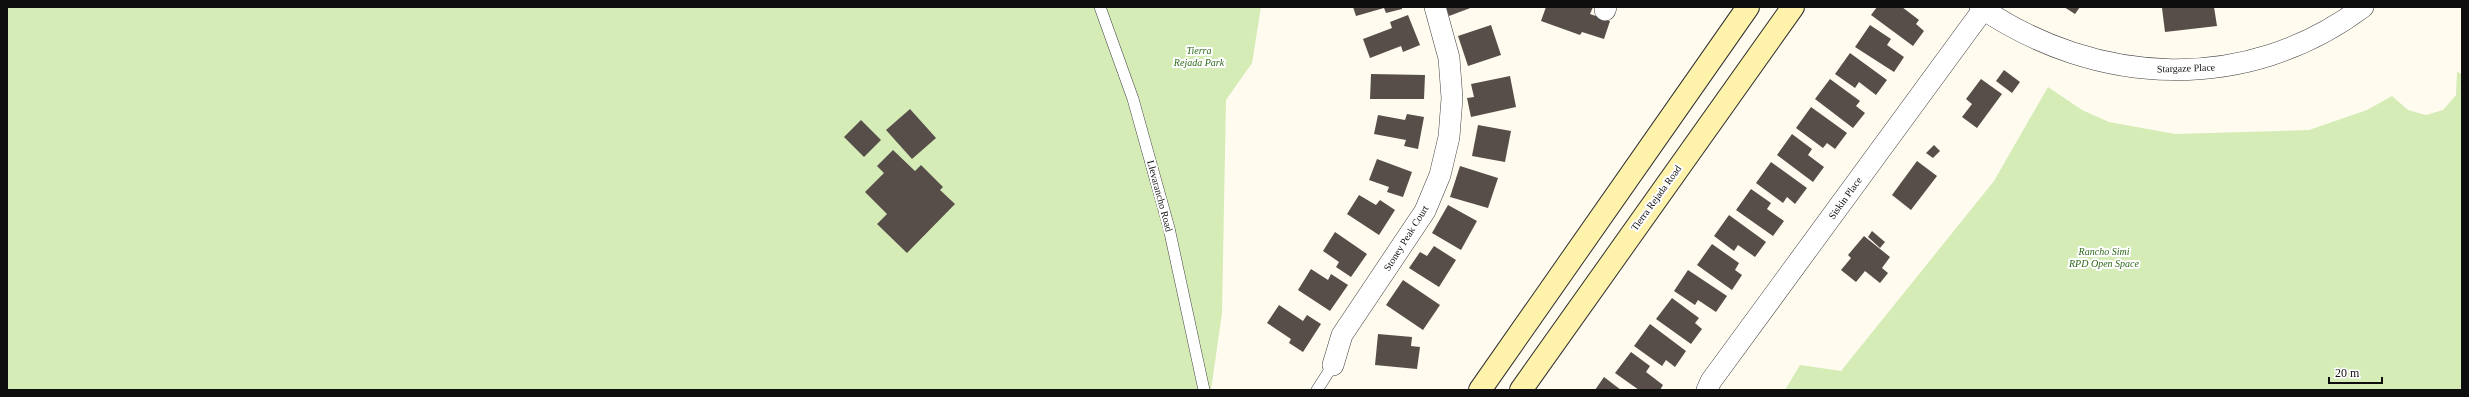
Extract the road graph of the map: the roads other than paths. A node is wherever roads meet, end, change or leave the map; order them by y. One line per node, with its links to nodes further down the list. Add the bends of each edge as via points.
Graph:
1 (1100, 7): 8 (lane, Llevarancho Road, via 1133,99 1169,228)
2 (1435, 7): 7 (street, Stoney Peak Court, via 1449,58 1452,98 1449,137 1440,175 1425,211 1342,335)
3 (1748, 7): 10 (main road)
4 (1793, 7): 11 (main road, Tierra Rejada Road)
5 (2363, 7): 6 (street, Stargaze Place, via 2343,22 2301,44 2257,60 2211,69 2164,71 2118,66 2072,54 2029,35)
6 (1983, 8): 12 (street, Siskin Place, via 1715,375)
7 (1333, 365): 9 (lane)
8 (1204, 390)
9 (1317, 390)
10 (1480, 390)
11 (1520, 390)
12 (1707, 390)

